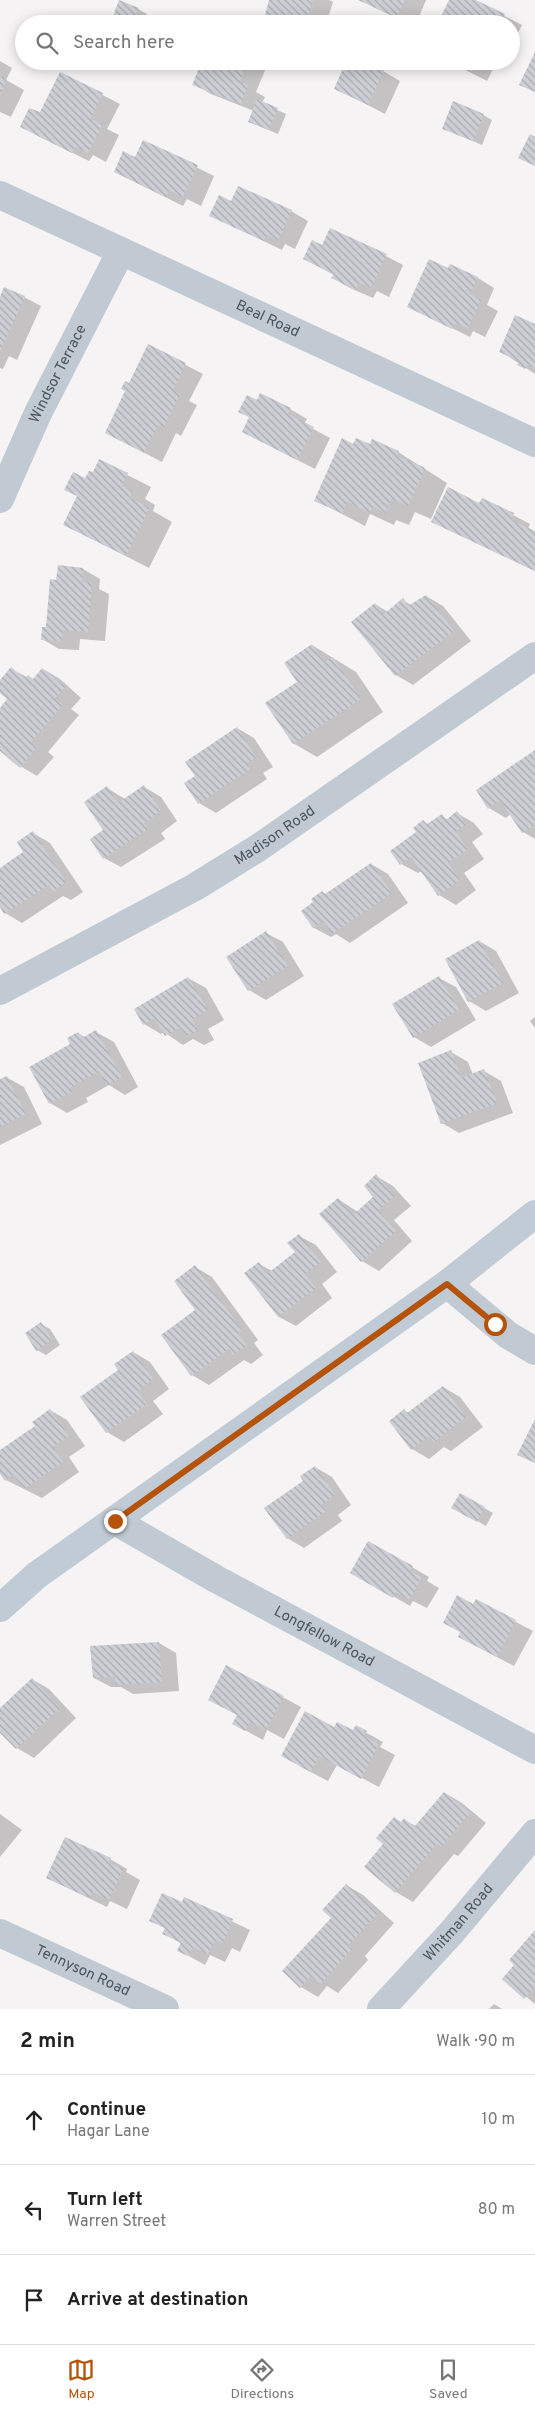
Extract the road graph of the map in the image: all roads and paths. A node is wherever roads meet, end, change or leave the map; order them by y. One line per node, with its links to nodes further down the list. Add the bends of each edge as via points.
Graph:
1 (0, 195): 2 (street, Beal Road)
2 (121, 251): 3 (street, Beal Road); 4 (street, Windsor Terrace, via 38,413)
3 (535, 443)
4 (0, 499)
5 (535, 656): 6 (street, Madison Road, via 258,848 194,887)
6 (0, 991)
7 (535, 1214): 8 (main road)
8 (447, 1284): 9 (street, via 508,1335); 10 (main road)
9 (535, 1351)
10 (115, 1521): 11 (main road, via 37,1575); 12 (street, Longfellow Road, via 216,1579)
11 (0, 1608)
12 (535, 1750)
13 (535, 1833): 16 (street, Whitman Road, via 452,1932)
14 (0, 1933): 15 (street, Tennyson Road)
15 (165, 2009)
16 (380, 2009)

